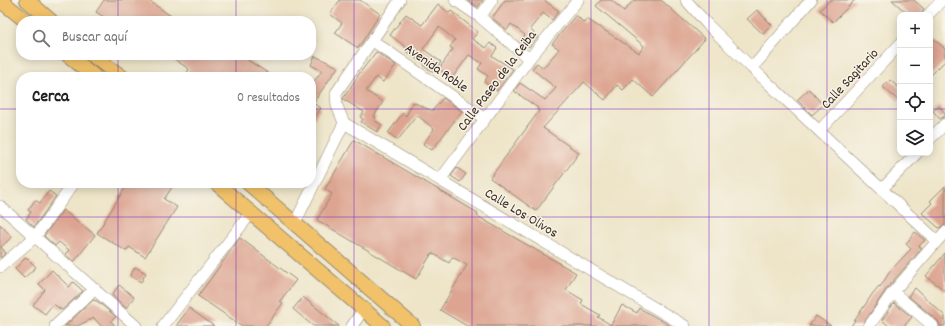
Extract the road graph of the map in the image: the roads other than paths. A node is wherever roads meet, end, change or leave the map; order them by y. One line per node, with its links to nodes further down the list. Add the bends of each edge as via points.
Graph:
1 (0, 0): 12 (main road)
2 (27, 0): 13 (main road)
3 (36, 0): 14 (main road)
4 (400, 0): 16 (street)
5 (455, 0): 15 (street)
6 (492, 0): 15 (street)
7 (578, 0): 18 (street, Calle Paseo de la Ceiba)
8 (811, 0): 22 (street)
9 (942, 0): 11 (street)
10 (691, 2): 22 (street)
11 (931, 12)
12 (20, 16)
13 (45, 16)
14 (54, 16)
15 (480, 17): 18 (street)
16 (373, 41): 26 (street, Avenida Roble); 27 (street, via 336,93 337,106)
17 (897, 47): 29 (street, Calle Sagitario)
18 (529, 59): 26 (street, Calle Paseo de la Ceiba)
19 (74, 60): 23 (main road)
20 (99, 60): 24 (main road)
21 (102, 60): 25 (main road)
22 (752, 68): 29 (street)
23 (89, 72)
24 (114, 72)
25 (116, 72)
26 (485, 119): 33 (street, Calle Paseo de la Ceiba)
27 (344, 123): 32 (street); 33 (street, Calle Los Olivos)
28 (945, 124): 30 (street)
29 (819, 131): 38 (street)
30 (933, 136)
31 (914, 156): 38 (street)
32 (316, 180)
33 (440, 180): 55 (street, Calle Los Olivos)
34 (70, 188): 43 (street)
35 (222, 188): 40 (main road)
36 (254, 188): 41 (main road)
37 (312, 188): 41 (street)
38 (882, 189): 44 (street)
39 (0, 206): 43 (street)
40 (250, 213): 48 (main road); 51 (street)
41 (295, 223): 54 (main road)
42 (945, 232): 44 (street)
43 (35, 236): 45 (street); 46 (street)
44 (937, 241): 47 (street)
45 (0, 267)
46 (95, 289): 49 (street); 50 (street)
47 (893, 292): 56 (street); 57 (street)
48 (363, 310): 52 (street); 53 (main road)
49 (55, 326)
50 (136, 326)
51 (163, 326)
52 (352, 326)
53 (383, 326)
54 (414, 326)
55 (685, 326)
56 (869, 326)
57 (933, 326)

